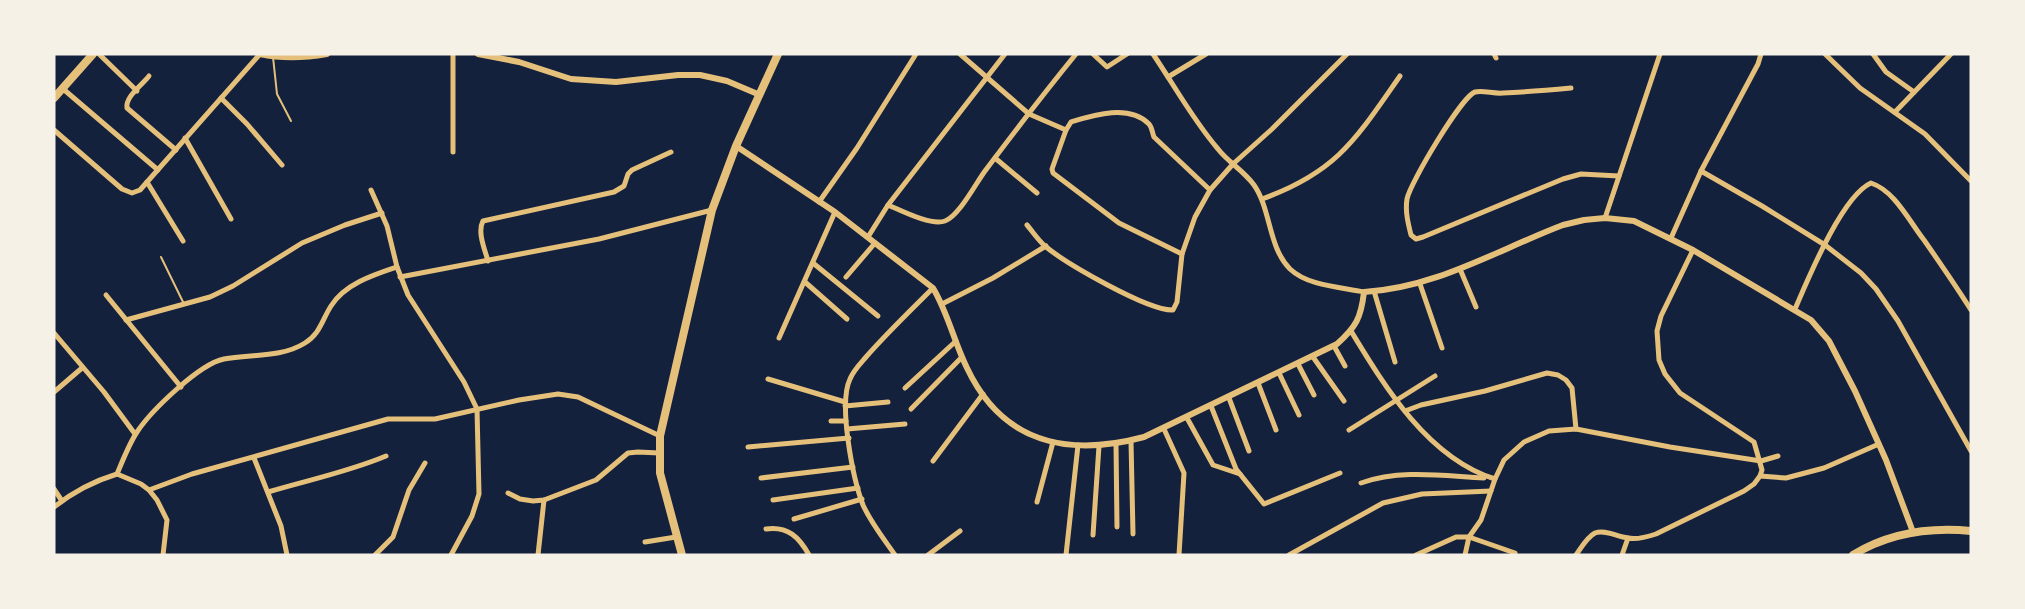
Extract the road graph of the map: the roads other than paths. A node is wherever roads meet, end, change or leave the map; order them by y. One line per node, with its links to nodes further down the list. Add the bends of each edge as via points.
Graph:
1 (93, 54): 27 (main road)
2 (99, 54): 29 (street)
3 (260, 54): 22 (street); 33 (street)
4 (327, 54): 22 (street)
5 (453, 54): 42 (street)
6 (478, 54): 31 (street, via 571,79 616,82 700,75)
7 (778, 54): 31 (main road)
8 (916, 54): 56 (street)
9 (960, 54): 24 (street)
10 (1005, 54): 24 (street)
11 (1076, 54): 35 (street)
12 (1093, 54): 13 (street, via 1107,67)
13 (1126, 54)
14 (1153, 54): 26 (street)
15 (1206, 54): 26 (street)
16 (1347, 54): 45 (street)
17 (1660, 54): 49 (street)
18 (1761, 54): 48 (street)
19 (1825, 54): 34 (street, via 1860,88)
20 (1873, 54): 30 (street, via 1886,72)
21 (1951, 54): 30 (street)
22 (273, 57): 36 (lane, via 277,94)
23 (149, 76): 29 (street)
24 (987, 76): 35 (street); 57 (street)
25 (1400, 76): 55 (street, via 1355,139 1332,162 1309,179)
26 (1168, 77): 45 (street, via 1207,136)
27 (62, 88): 32 (main road); 47 (street)
28 (1571, 88): 49 (street, via 1474,93 1461,105 1410,188 1407,216 1413,238 1563,179 1581,174)
29 (137, 91): 41 (street, via 128,99 127,108)
30 (1914, 92): 34 (street)
31 (760, 95): 40 (main road)
32 (54, 98)
33 (221, 98): 39 (street); 46 (street)
34 (1895, 112): 50 (street, via 1942,150)
35 (1029, 114): 38 (street); 44 (street)
36 (291, 121)
37 (54, 130): 51 (street, via 122,189 132,193)
38 (1066, 130): 53 (street, via 1071,122 1106,114 1136,115); 71 (street, via 1053,173 1119,223)
39 (185, 138): 41 (street); 62 (street)
40 (736, 146): 56 (street); 58 (main road)
41 (176, 150): 47 (street)
42 (453, 152)
43 (671, 152): 73 (street, via 632,170 619,190 482,222 480,231)
44 (995, 158): 54 (street); 57 (street, via 947,220 930,220)
45 (1233, 164): 53 (street); 55 (street)
46 (282, 165)
47 (158, 170): 51 (street)
48 (1701, 171): 65 (street); 68 (street)
49 (1619, 176): 61 (street)
50 (1971, 181)
51 (147, 182): 66 (street)
52 (371, 190): 60 (street)
53 (1210, 190): 71 (street)
54 (1037, 193)
55 (1262, 199): 83 (street, via 1280,254 1289,268 1301,278)
56 (819, 202): 59 (street)
57 (888, 205): 64 (street)
58 (712, 210): 73 (street); 134 (main road)
59 (835, 212): 64 (street); 74 (street)
60 (382, 213): 75 (street); 85 (street, via 302,243 233,286)
61 (1605, 218): 65 (street, via 1634,221); 76 (street, via 1563,225)
62 (231, 219)
63 (1026, 225): 69 (street)
64 (868, 237): 67 (street)
65 (1671, 238): 70 (street)
66 (183, 241)
67 (875, 243): 78 (street); 81 (street)
68 (1824, 245): 88 (street); 89 (street, via 1860,190 1871,183 1879,186 1947,271); 144 (street, via 1862,273 1876,289)
69 (1046, 246): 71 (street, via 1124,292 1173,310); 86 (street)
70 (1694, 250): 88 (street); 150 (street, via 1661,316 1657,331 1659,360 1672,386 1692,403 1747,436 1754,442)
71 (1182, 254)
72 (161, 257): 85 (lane)
73 (488, 261): 77 (street)
74 (813, 263): 79 (street); 90 (street)
75 (397, 267): 77 (street); 109 (street, via 364,279 344,292 331,306 315,336 306,343 285,352 221,360)
76 (1460, 269): 80 (street); 87 (street)
77 (400, 277): 120 (street)
78 (846, 277)
79 (805, 282): 91 (street); 95 (street)
80 (1420, 284): 82 (street); 98 (street)
81 (933, 288): 86 (street); 118 (street, via 853,373)
82 (1374, 291): 83 (street); 101 (street)
83 (1364, 292): 93 (street)
84 (106, 295): 92 (street)
85 (184, 304): 92 (street)
86 (942, 304): 96 (street)
87 (1476, 307)
88 (1795, 309): 139 (street, via 1829,341)
89 (1971, 310)
90 (878, 315)
91 (847, 319)
92 (126, 320): 109 (street)
93 (1351, 331): 97 (street); 116 (street)
94 (54, 333): 104 (street)
95 (779, 338)
96 (956, 341): 99 (street); 110 (street)
97 (1334, 346): 100 (street); 103 (street)
98 (1442, 348)
99 (962, 357): 112 (street); 121 (street)
100 (1313, 357): 102 (street); 115 (street)
101 (1395, 362)
102 (1298, 364): 105 (street); 113 (street)
103 (1345, 366)
104 (82, 368): 111 (street); 133 (street)
105 (1280, 373): 108 (street); 123 (street)
106 (1435, 376): 116 (street)
107 (768, 379): 118 (street)
108 (1258, 384): 114 (street); 131 (street)
109 (181, 387): 133 (street, via 154,410)
110 (905, 388)
111 (54, 392)
112 (982, 394): 137 (street, via 1011,425 1030,436); 149 (street)
113 (1314, 395)
114 (1229, 398): 119 (street); 143 (street)
115 (1344, 401)
116 (1396, 401): 122 (street); 132 (street)
117 (888, 402): 118 (street)
118 (845, 404): 126 (street)
119 (1211, 406): 124 (street); 155 (street)
120 (477, 409): 134 (street, via 568,394); 148 (street, via 435,419 388,418); 188 (street, via 479,494)
121 (911, 409)
122 (1405, 411): 130 (street, via 1547,373 1558,375 1572,388); 158 (street, via 1451,456)
123 (1299, 415)
124 (1187, 418): 129 (street); 155 (street, via 1213,465)
125 (831, 421): 126 (street)
126 (846, 421): 128 (street)
127 (905, 424): 128 (street)
128 (847, 429): 135 (street)
129 (1164, 429): 136 (street); 195 (street, via 1184,473)
130 (1576, 429): 150 (street); 158 (street, via 1549,431 1524,442 1504,460)
131 (1276, 430)
132 (1349, 430)
133 (135, 434): 154 (street)
134 (660, 436): 145 (main road)
135 (849, 438): 142 (street); 152 (street)
136 (1131, 441): 138 (street); 178 (street)
137 (1053, 442): 140 (street); 170 (street)
138 (1116, 444): 141 (street); 173 (street)
139 (1879, 444): 156 (street, via 1824,468 1786,478); 177 (street)
140 (1078, 445): 141 (street); 194 (street)
141 (1099, 446): 179 (street)
142 (748, 447)
143 (1249, 451)
144 (1971, 451)
145 (659, 453): 167 (street, via 628,453 596,480); 180 (main road)
146 (386, 456): 164 (street, via 359,468)
147 (1778, 456): 150 (street)
148 (254, 458): 162 (street); 164 (street)
149 (933, 461)
150 (1761, 461): 156 (street)
151 (425, 463): 187 (street, via 409,490 393,537)
152 (853, 467): 157 (street); 160 (street)
153 (1340, 473): 155 (street, via 1264,504)
154 (117, 474): 162 (street); 169 (street, via 100,479)
155 (1240, 474)
156 (1760, 477): 182 (street, via 1744,491 1656,534)
157 (761, 478)
158 (1495, 479): 159 (street, via 1399,474); 163 (street)
159 (1361, 483)
160 (858, 488): 166 (street); 168 (street)
161 (54, 489): 169 (street)
162 (149, 490): 185 (street, via 167,520)
163 (1491, 490): 181 (street, via 1481,520); 196 (street, via 1391,500)
164 (268, 492): 186 (street)
165 (508, 493): 167 (street, via 526,500)
166 (862, 499): 172 (street); 192 (street, via 872,522)
167 (543, 500): 189 (street)
168 (773, 500)
169 (62, 501): 171 (street)
170 (1037, 502)
171 (54, 507)
172 (794, 519)
173 (1118, 527)
174 (766, 529): 191 (street, via 794,533)
175 (960, 531): 193 (street)
176 (1971, 531): 177 (main road)
177 (1913, 532): 201 (main road)
178 (1133, 534)
179 (1094, 535)
180 (676, 537): 183 (street); 190 (main road)
181 (1469, 537): 184 (street); 197 (street, via 1450,539); 198 (street)
182 (1628, 538): 199 (street, via 1596,533); 200 (street)
183 (645, 542)
184 (1515, 553)
185 (163, 555)
186 (287, 555)
187 (375, 555)
188 (451, 555)
189 (538, 555)
190 (682, 555)
191 (809, 555)
192 (895, 555)
193 (928, 555)
194 (1066, 555)
195 (1179, 555)
196 (1289, 555)
197 (1416, 555)
198 (1466, 555)
199 (1576, 555)
200 (1622, 555)
201 (1853, 555)

